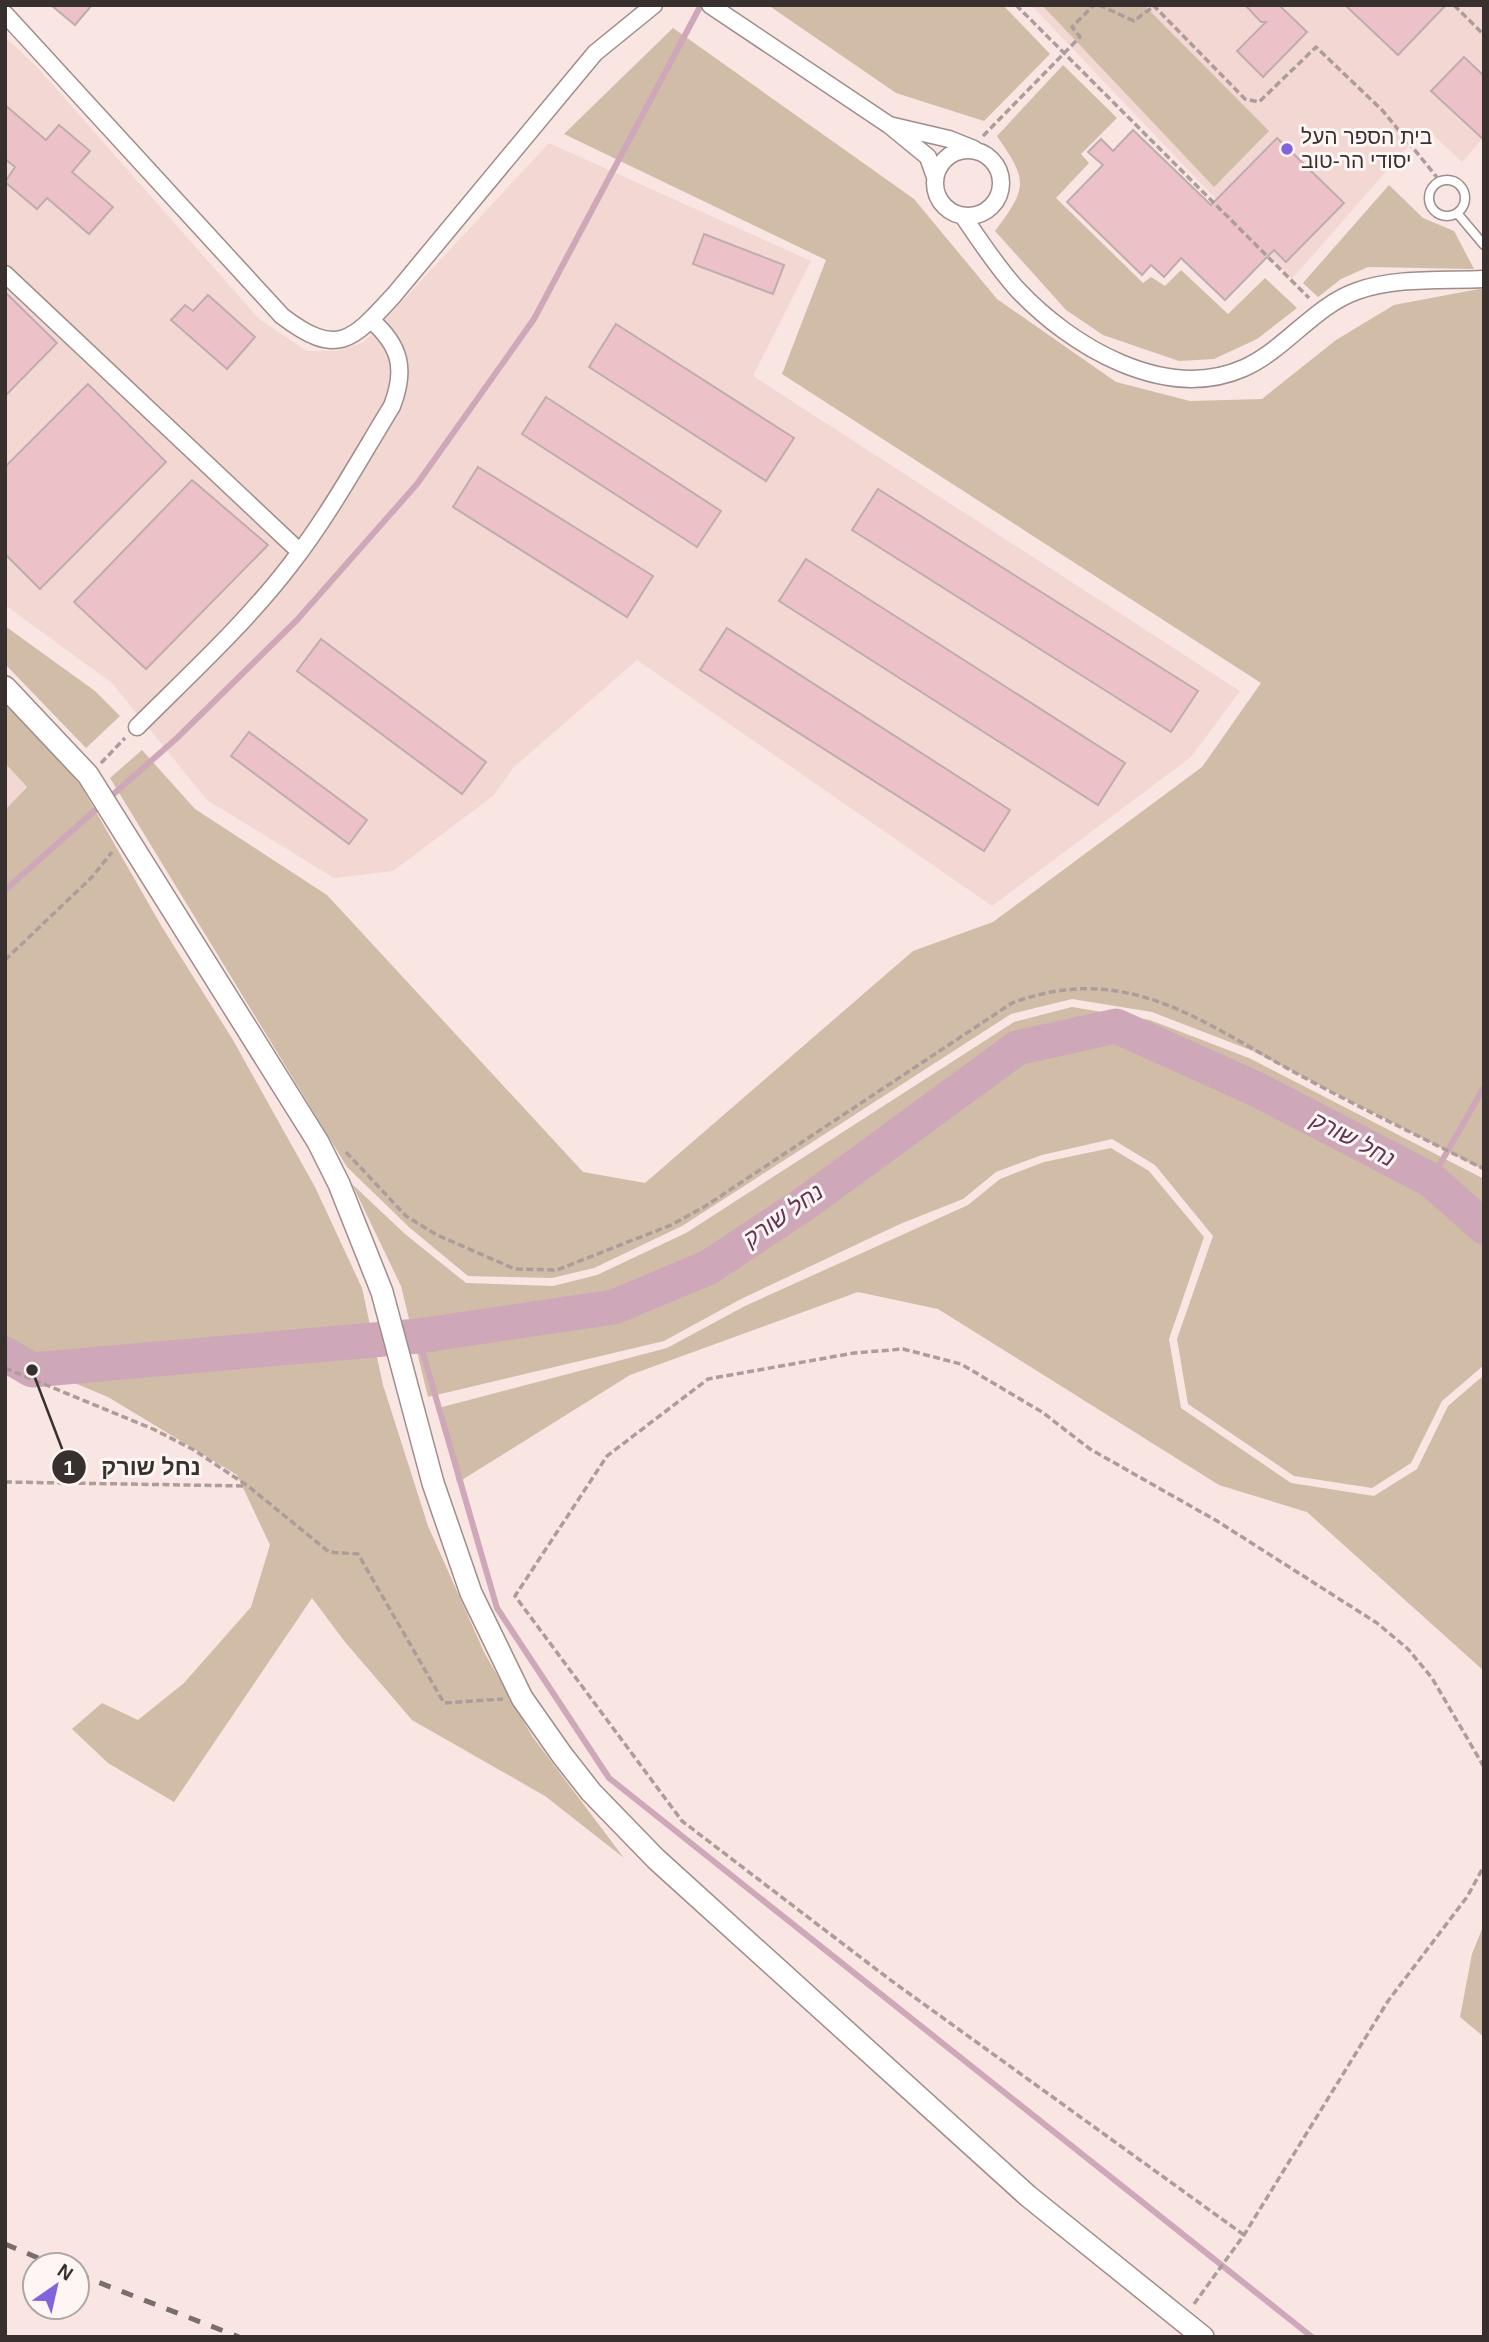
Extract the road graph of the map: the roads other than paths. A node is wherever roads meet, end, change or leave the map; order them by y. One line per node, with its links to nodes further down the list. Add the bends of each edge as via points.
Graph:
1 (654, 5): 12 (street, via 595,53)
2 (710, 5): 4 (street)
3 (5, 14): 12 (street, via 282,316 319,340 339,340)
4 (889, 125): 5 (street); 6 (street, via 928,157)
5 (978, 151): 6 (street, via 950,155); 8 (street, via 994,162 1001,176 998,199 981,214)
6 (935, 177): 8 (street, via 943,206)
7 (1457, 213): 7 (lane, via 1440,215 1431,206 1429,195 1440,181 1452,180 1462,187 1465,204); 9 (lane)
8 (963, 216): 11 (street, via 1037,309 1087,345 1148,373 1181,379 1243,369 1353,292)
9 (1484, 245)
10 (5, 274): 13 (street)
11 (1484, 279)
12 (371, 320): 13 (street, via 384,331 395,351 401,384 392,406)
13 (300, 552): 15 (street, via 262,599)
14 (5, 687): 16 (main road, via 88,775 318,1142 382,1292 433,1483 471,1593 522,1698 591,1792 656,1859 1028,2196)
15 (137, 727)
16 (1203, 2337)

